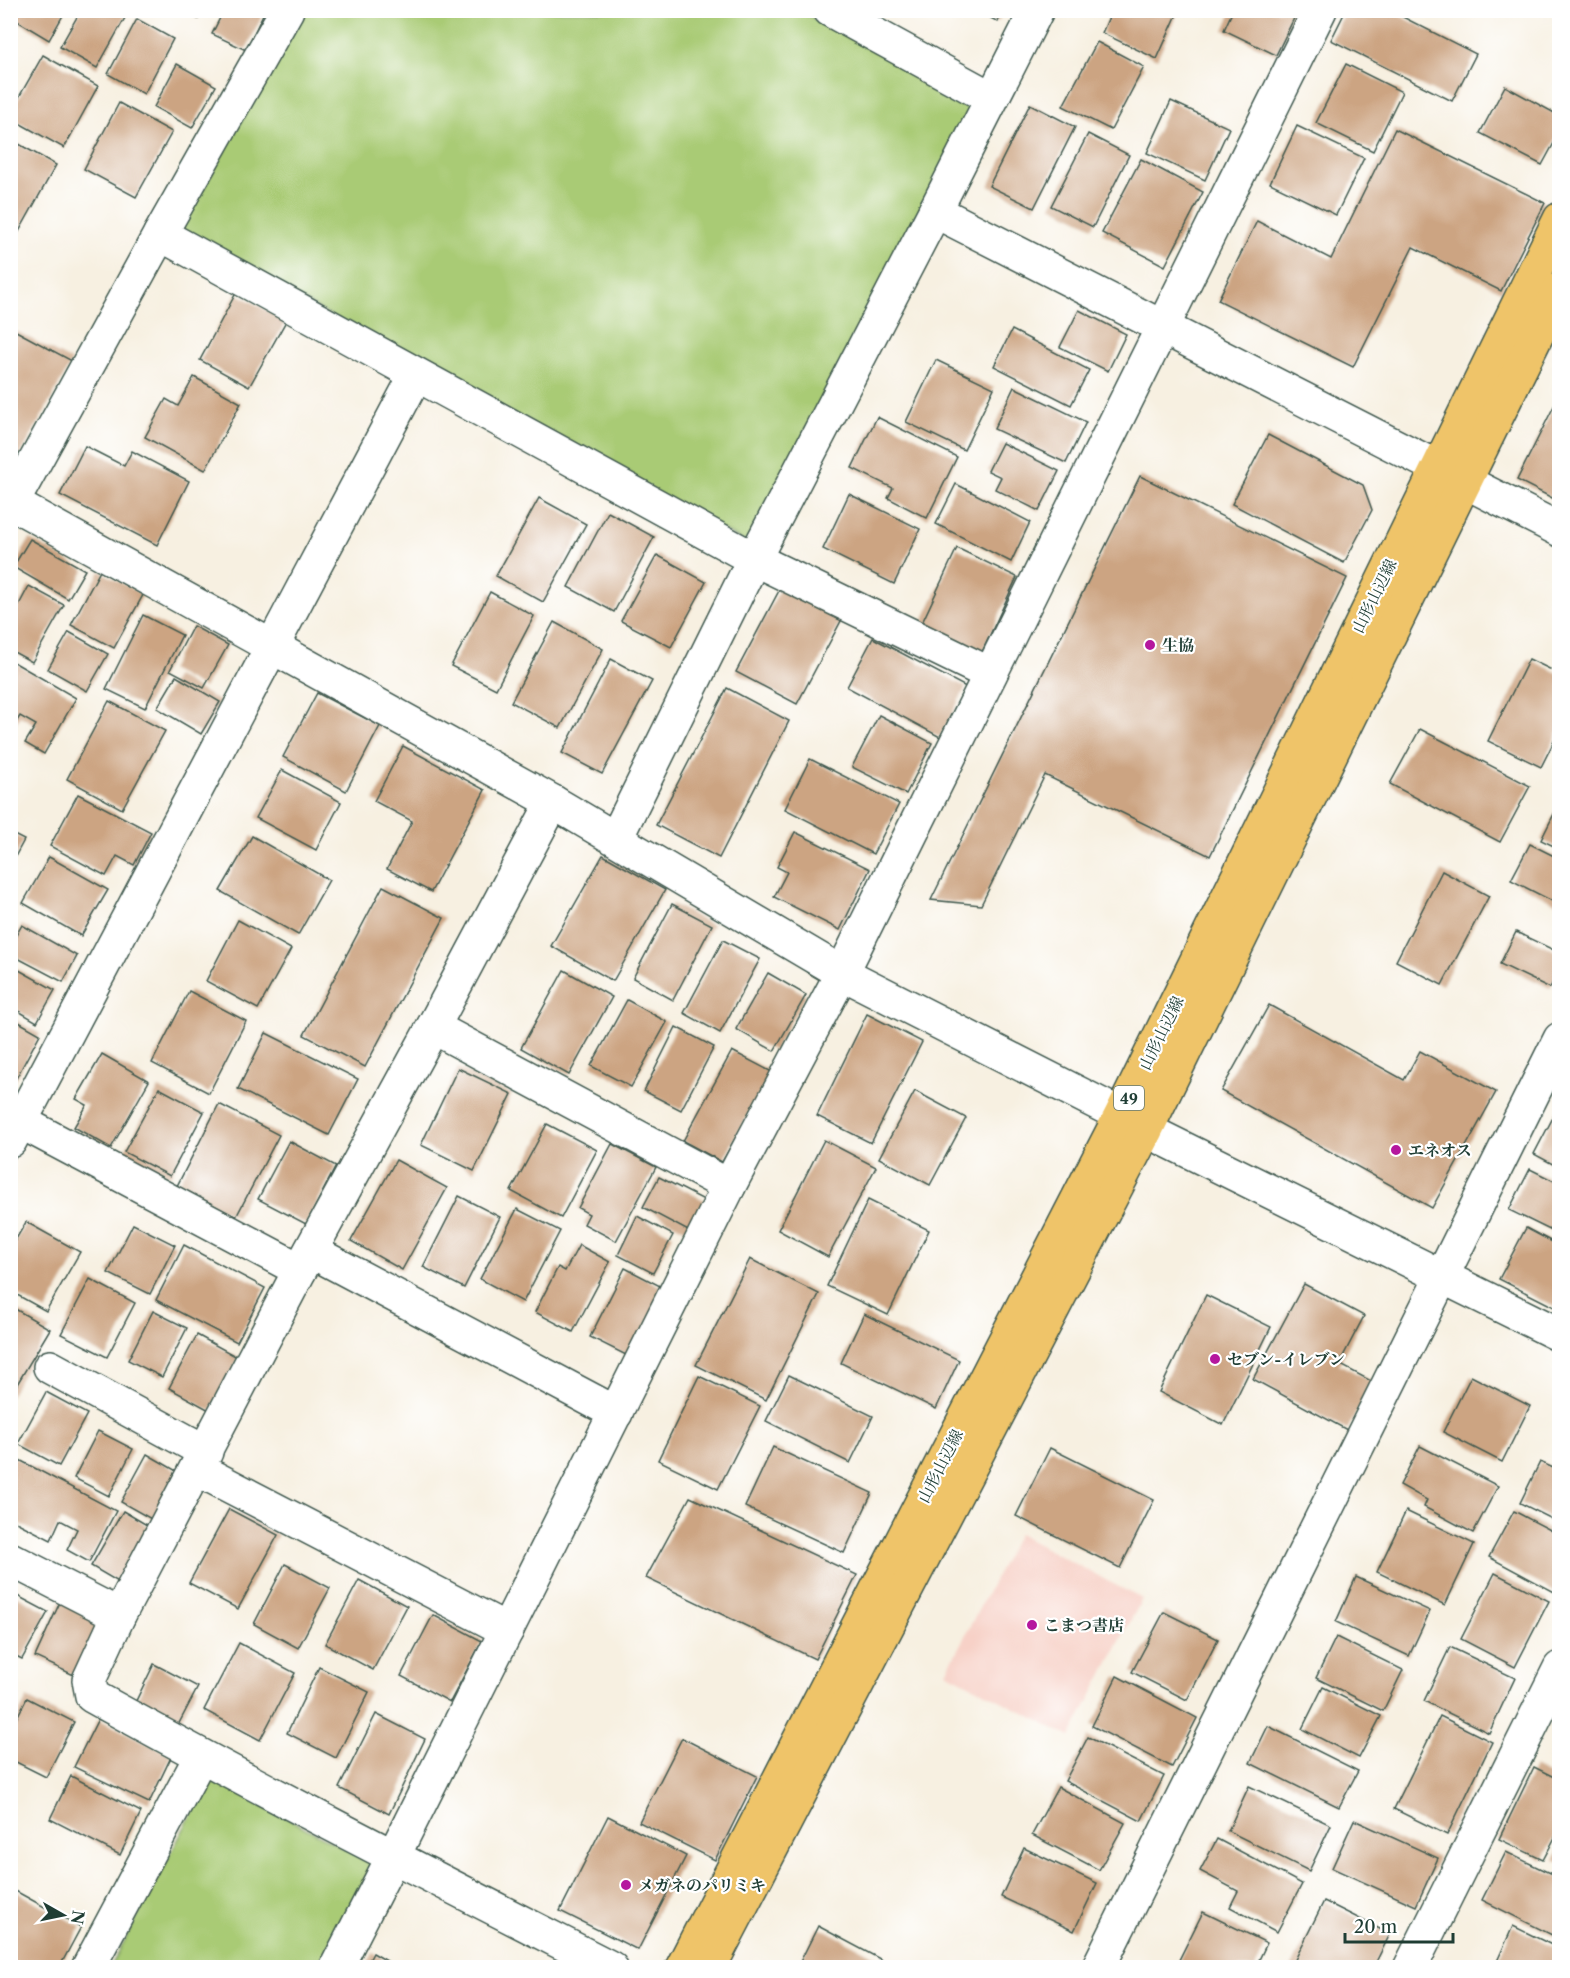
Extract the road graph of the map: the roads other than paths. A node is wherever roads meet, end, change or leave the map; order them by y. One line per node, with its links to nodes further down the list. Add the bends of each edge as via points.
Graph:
1 (287, 10): 8 (street)
2 (830, 10): 5 (street)
3 (1037, 10): 5 (street)
4 (1320, 10): 10 (street)
5 (991, 98): 6 (street)
6 (935, 211): 10 (street); 15 (street)
7 (1560, 219): 12 (main road, 山形山辺線 / 49)
8 (160, 234): 11 (street); 13 (street)
9 (1560, 288): 12 (main road, 山形山辺線 / 49)
10 (1162, 327): 12 (street); 17 (street)
11 (416, 375): 15 (street); 16 (street)
12 (1450, 473): 14 (street); 23 (main road, 山形山辺線 / 49)
13 (11, 504): 16 (street)
14 (1560, 530)
15 (754, 560): 17 (street); 19 (street)
16 (273, 646): 18 (street); 24 (street)
17 (990, 674): 20 (street)
18 (553, 802): 19 (street); 21 (street)
19 (616, 838): 20 (street)
20 (842, 973): 23 (street); 25 (street)
21 (433, 1027): 25 (street); 26 (street)
22 (1560, 1039): 27 (street)
23 (1133, 1122): 27 (street); 41 (main road, 山形山辺線 / 49); 42 (main road, 山形山辺線 / 49)
24 (16, 1131): 26 (street)
25 (729, 1186): 30 (street)
26 (306, 1260): 30 (street); 31 (street)
27 (1441, 1276): 28 (street); 43 (street)
28 (1560, 1335)
29 (50, 1367): 31 (street)
30 (616, 1413): 34 (street)
31 (202, 1461): 33 (street); 34 (street)
32 (10, 1559): 33 (street)
33 (119, 1615): 36 (street, via 89,1680 92,1696)
34 (507, 1630): 37 (street)
35 (1560, 1668): 44 (street)
36 (201, 1756): 37 (street); 38 (street)
37 (393, 1857): 39 (street); 40 (street)
38 (88, 1968)
39 (336, 1968)
40 (611, 1968)
41 (682, 1968)
42 (709, 1968)
43 (1098, 1968)
44 (1410, 1968)

